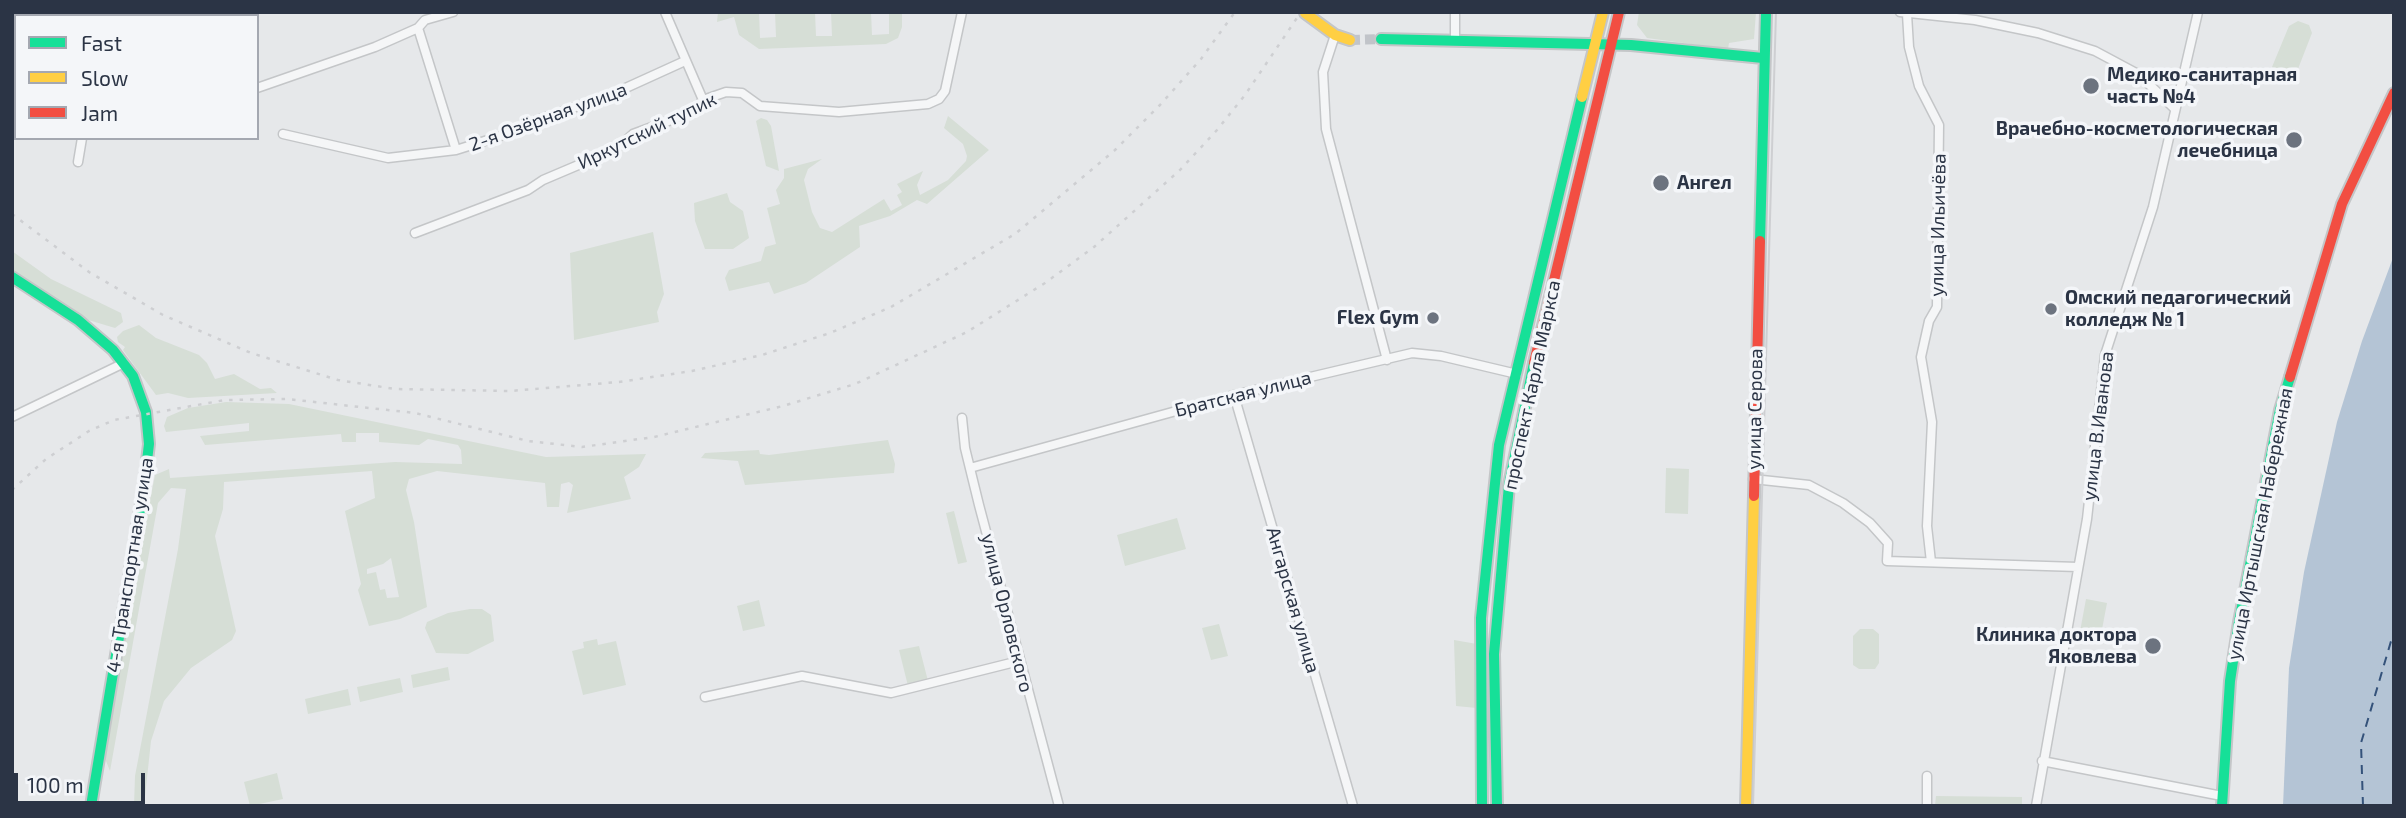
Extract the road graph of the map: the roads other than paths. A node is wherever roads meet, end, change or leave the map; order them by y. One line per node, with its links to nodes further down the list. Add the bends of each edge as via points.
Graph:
1 (453, 12): 11 (street)
2 (665, 12): 20 (street)
3 (962, 12): 23 (street, Иркутский тупик, via 945,91 929,104 839,112 760,106 742,93 726,92)
4 (1455, 12): 16 (street)
5 (1603, 12): 17 (main road, проспект Карла Маркса)
6 (1619, 12): 18 (main road, проспект Карла Маркса)
7 (1766, 12): 19 (main road, улица Серова)
8 (2198, 12): 24 (street, улица В.Иванова)
9 (1305, 13): 13 (main road)
10 (1904, 13): 24 (street, via 1975,20 2095,51 2138,74); 39 (street, улица Ильичёва, via 1920,86 1939,125 1937,307 1929,320 1921,357 1932,422 1927,526)
11 (424, 16): 12 (street)
12 (418, 28): 21 (street); 27 (street)
13 (1335, 35): 15 (main road); 31 (street, via 1323,72 1325,129)
14 (1381, 39): 16 (main road)
15 (1350, 40)
16 (1455, 40): 17 (main road)
17 (1595, 46): 18 (main road); 33 (main road, проспект Карла Маркса)
18 (1611, 46): 19 (main road); 50 (main road, проспект Карла Маркса, via 1509,485 1494,654)
19 (1763, 58): 38 (main road, улица Серова)
20 (685, 61): 23 (street); 27 (street, 2-я Озёрная улица, via 608,96 537,120 529,128)
21 (259, 87)
22 (2394, 93): 45 (main road, улица Иртышская Набережная, via 2342,204 2286,389 2239,622)
23 (703, 100): 29 (street, Иркутский тупик, via 693,112 633,134 616,149 528,190)
24 (2174, 108): 40 (street, улица В.Иванова, via 2153,207 2105,355)
25 (282, 134): 27 (street, 2-я Озёрная улица, via 388,158)
26 (82, 140): 28 (street)
27 (456, 150)
28 (78, 162)
29 (415, 233)
30 (12, 277): 32 (main road, 4-я Транспортная улица, via 100,337)
31 (1387, 359): 33 (street, Братская улица, via 1423,354); 34 (street, Братская улица)
32 (124, 363): 35 (street); 46 (main road, 4-я Транспортная улица, via 139,388 149,444)
33 (1517, 374): 49 (main road, проспект Карла Маркса, via 1499,445 1482,605)
34 (1234, 395): 37 (street, Братская улица); 48 (street, Ангарская улица)
35 (12, 417)
36 (962, 418): 37 (street, улица Орловского)
37 (970, 468): 41 (street, улица Орловского)
38 (1753, 480): 39 (street, via 1809,485 1870,523 1888,543 1888,561); 51 (main road, улица Серова)
39 (1931, 562): 40 (street)
40 (2078, 568): 43 (street, улица В.Иванова)
41 (1019, 661): 42 (street, via 891,693 802,676); 47 (street, улица Орловского)
42 (705, 697)
43 (2042, 761): 45 (street); 53 (street, улица В.Иванова)
44 (1927, 776): 52 (street)
45 (2222, 801)
46 (92, 806)
47 (1059, 806)
48 (1353, 806)
49 (1482, 806)
50 (1497, 806)
51 (1746, 806)
52 (1927, 806)
53 (2036, 806)

